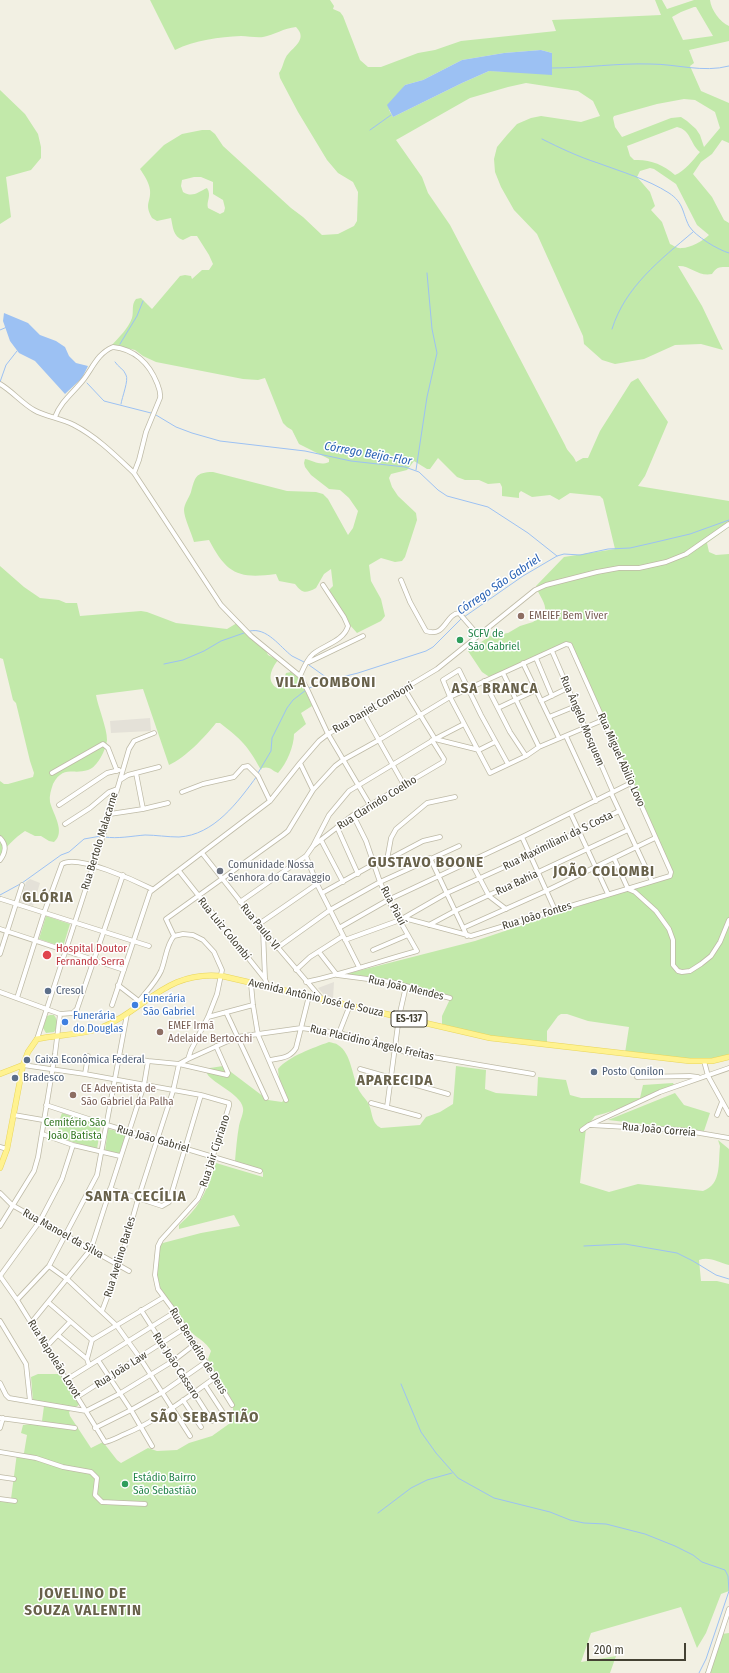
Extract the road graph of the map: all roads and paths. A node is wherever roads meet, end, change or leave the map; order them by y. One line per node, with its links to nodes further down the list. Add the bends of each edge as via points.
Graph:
1 (0, 384): 2 (street, via 32,410)
2 (56, 417): 3 (street, via 95,439); 3 (street, via 62,404 85,378 102,353 113,346 131,351 151,369 161,393)
3 (134, 473): 14 (street, via 221,605)
4 (728, 525): 8 (street, Rua Daniel Comboni, via 686,554 666,562 640,568 597,572 546,585)
5 (400, 580): 8 (street, via 426,631 439,631 454,614 462,616)
6 (323, 585): 11 (street, via 348,626 344,634 312,655)
7 (363, 636): 11 (street)
8 (478, 636): 18 (street, Rua Daniel Comboni, via 437,669)
9 (552, 651): 10 (street); 17 (street, Rua Ângelo Mosquem); 29 (street, Rua Miguel Abilio Lovo, via 566,644 570,645)
10 (536, 658): 12 (street); 20 (street)
11 (308, 662): 14 (street)
12 (523, 663): 13 (street); 19 (street)
13 (503, 672): 15 (street); 22 (street)
14 (300, 676): 33 (street)
15 (484, 681): 16 (street); 25 (street)
16 (468, 688): 21 (street); 21 (street, via 460,670 443,680); 38 (street)
17 (568, 688): 20 (street); 24 (street, Rua Ângelo Mosquem)
18 (405, 690): 26 (street, Rua Daniel Comboni); 27 (street)
19 (536, 690): 22 (street); 23 (street)
20 (552, 696): 23 (street)
21 (450, 697): 27 (street); 30 (street)
22 (516, 699): 25 (street); 39 (street)
23 (541, 701): 28 (street)
24 (576, 706): 28 (street); 31 (street, Rua Ângelo Mosquem)
25 (498, 708): 41 (street)
26 (363, 712): 33 (street, Rua Daniel Comboni); 36 (street)
27 (420, 715): 36 (street); 37 (street)
28 (549, 717): 35 (street)
29 (603, 720): 31 (street); 51 (street, Rua Miguel Abilio Lovo)
30 (464, 724): 37 (street); 40 (street)
31 (585, 727): 34 (street); 57 (street, Rua Ângelo Mosquem)
32 (154, 733): 47 (street, Rua Bertolo Malacarne, via 134,741)
33 (328, 734): 42 (street); 43 (street, Rua Daniel Comboni)
34 (566, 736): 35 (street); 60 (street)
35 (559, 738): 39 (street)
36 (379, 740): 42 (street); 44 (street)
37 (434, 740): 40 (street); 44 (street); 53 (street, Rua Clarindo Coelho, via 444,759 443,762)
38 (495, 742): 40 (street); 45 (street)
39 (539, 747): 41 (street)
40 (479, 750): 45 (street, via 490,773)
41 (526, 756): 45 (street)
42 (343, 760): 52 (street); 55 (street)
43 (300, 763): 55 (street); 59 (street, Rua Daniel Comboni)
44 (392, 764): 52 (street); 53 (street)
45 (508, 764)
46 (159, 767): 48 (street)
47 (120, 770): 49 (street, via 103,744); 50 (street, Rua Bertolo Malacarne); 62 (street, via 107,773)
48 (136, 772): 50 (street); 64 (street)
49 (52, 773)
50 (120, 780): 54 (street, Rua Bertolo Malacarne)
51 (631, 783): 57 (street); 76 (street, Rua Miguel Abilio Lovo)
52 (358, 785): 63 (street); 78 (street, via 348,791 329,815)
53 (404, 785): 63 (street, Rua Clarindo Coelho)
54 (117, 789): 66 (street, Rua Bertolo Malacarne); 69 (street)
55 (313, 790): 100 (street, via 288,831)
56 (182, 792): 59 (street, via 234,777 243,767 248,766 257,774)
57 (612, 793): 60 (street); 65 (street, Rua Ângelo Mosquem)
58 (455, 797): 88 (street, via 427,803 396,829 391,838)
59 (270, 801): 82 (street, Rua Daniel Comboni)
60 (596, 801): 67 (street)
61 (168, 803): 64 (street)
62 (59, 805)
63 (370, 805): 68 (street, Rua Clarindo Coelho)
64 (143, 809): 66 (street)
65 (619, 811): 71 (street, Rua Ângelo Mosquem); 72 (street, Rua Maximiliani da S Costa)
66 (110, 814): 91 (street, Rua Bertolo Malacarne)
67 (571, 814): 72 (street); 74 (street)
68 (353, 815): 70 (street, Rua Clarindo Coelho); 90 (street, Rua Piauí)
69 (65, 824)
70 (337, 827): 77 (street, Rua Clarindo Coelho); 95 (street)
71 (628, 830): 80 (street, Rua Ângelo Mosquem); 81 (street, Rua Bahia)
72 (579, 831): 81 (street); 83 (street, Rua Maximiliani da S Costa)
73 (440, 837): 88 (street, via 423,841)
74 (522, 837): 83 (street); 89 (street)
75 (0, 838): 87 (street, via 6,849)
76 (655, 838): 80 (street); 98 (street, Rua Miguel Abilio Lovo, via 671,872)
77 (321, 840): 78 (street, Rua Clarindo Coelho); 102 (street)
78 (313, 846): 84 (street)
79 (458, 846): 85 (street)
80 (636, 848): 86 (street); 101 (street, Rua Ângelo Mosquem)
81 (587, 849): 92 (street); 94 (street, Rua Bahia)
82 (202, 853): 93 (street, Rua Daniel Comboni); 100 (street, Rua Paulo VI)
83 (531, 855): 94 (street); 99 (street, Rua Maximiliani da S Costa)
84 (306, 856): 104 (street); 116 (street)
85 (430, 858): 97 (street); 103 (street)
86 (614, 858): 92 (street); 107 (street)
87 (0, 860)
88 (387, 860): 90 (street)
89 (471, 862): 97 (street); 99 (street)
90 (374, 864): 95 (street); 103 (street, Rua Piauí)
91 (93, 866): 96 (street); 122 (street, via 65,862 60,867); 125 (street, Rua Bertolo Malacarne)
92 (596, 867): 108 (street); 111 (street)
93 (179, 871): 106 (street, Rua Daniel Comboni); 112 (street, Rua Luiz Colombi)
94 (539, 873): 108 (street); 113 (street, Rua Bahia)
95 (358, 874): 102 (street)
96 (122, 875): 106 (street); 132 (street)
97 (438, 875): 110 (street); 115 (street)
98 (670, 876): 101 (street, Rua João Fontes)
99 (479, 878): 110 (street, Rua Maximiliani da S Costa); 113 (street)
100 (222, 879): 112 (street); 116 (street, Rua Paulo VI)
101 (652, 881): 107 (street, Rua João Fontes)
102 (343, 882): 109 (street)
103 (380, 882): 115 (street, Rua Piauí); 119 (street)
104 (318, 884): 109 (street); 126 (street)
105 (22, 885): 117 (street)
106 (152, 889): 138 (street)
107 (628, 889): 111 (street, Rua João Fontes); 124 (street, via 656,911 669,929 673,940 673,964 680,972 694,969 711,956)
108 (546, 891): 118 (street); 120 (street)
109 (322, 893): 119 (street)
110 (447, 893): 121 (street); 123 (street, Rua Maximiliani da S Costa)
111 (608, 894): 120 (street, Rua João Fontes)
112 (197, 896): 135 (street, via 166,919); 153 (street, Rua Luiz Colombi)
113 (488, 896): 118 (street); 121 (street, Rua Bahia)
114 (1, 898): 117 (street)
115 (388, 900): 123 (street, Rua Piauí); 128 (street)
116 (240, 902): 126 (street, Rua Paulo VI)
117 (16, 903): 122 (street); 133 (street)
118 (506, 909): 129 (street)
119 (330, 910): 128 (street); 141 (street)
120 (555, 910): 136 (street, Rua João Fontes)
121 (455, 911): 127 (street, Rua Bahia); 129 (street)
122 (44, 913): 125 (street); 139 (street)
123 (402, 919): 127 (street, Rua João Fontes); 134 (street, Rua Piauí); 137 (street, Rua Maximiliani da S Costa)
124 (729, 920)
125 (74, 922): 132 (street); 143 (street, Rua Bertolo Malacarne)
126 (259, 924): 131 (street, Rua Paulo VI)
127 (429, 925): 136 (street, Rua João Fontes)
128 (339, 928): 137 (street)
129 (463, 928): 136 (street)
130 (0, 929): 133 (street)
131 (263, 930): 141 (street, Rua Paulo VI); 153 (street)
132 (104, 931): 138 (street); 147 (street)
133 (7, 932): 139 (street); 146 (street)
134 (408, 935): 142 (street); 144 (street, Rua Piauí)
135 (174, 936): 152 (street, via 193,935 203,940 219,960); 164 (street, via 161,970)
136 (466, 936)
137 (344, 938): 145 (street, Rua Maximiliani da S Costa); 148 (street)
138 (133, 941): 140 (street); 149 (street)
139 (35, 942): 143 (street); 161 (street)
140 (149, 946)
141 (277, 948): 150 (street, Rua Paulo VI)
142 (373, 950)
143 (65, 951): 147 (street); 168 (street, Rua Bertolo Malacarne)
144 (417, 951): 148 (street, Rua João Mendes)
145 (319, 952): 150 (street, Rua Maximiliani da S Costa); 151 (street)
146 (0, 954)
147 (94, 961): 149 (street); 170 (street, via 77,1009 73,1013)
148 (359, 967): 151 (street, Rua João Mendes)
149 (124, 970): 156 (street)
150 (296, 970): 154 (street, Rua Paulo VI)
151 (337, 975): 154 (street, Rua João Mendes); 157 (street, Rua João Mendes)
152 (222, 976): 155 (main road, Avenida Antônio José de Souza / ES-137); 164 (main road, Avenida Antônio José de Souza / ES-137, via 202,975 181,980); 172 (street)
153 (265, 979): 158 (street, Rua Luiz Colombi)
154 (306, 982): 162 (street, Rua Paulo VI)
155 (251, 984): 158 (main road, Avenida Antônio José de Souza / ES-137); 166 (street)
156 (118, 986): 164 (street); 165 (street)
157 (406, 986): 163 (street, Rua João Mendes); 173 (street)
158 (268, 987): 160 (main road, Avenida Antônio José de Souza / ES-137)
159 (0, 992): 161 (street)
160 (309, 996): 162 (main road, Avenida Antônio José de Souza / ES-137); 174 (street)
161 (17, 998): 168 (street)
162 (321, 998): 167 (main road, Avenida Antônio José de Souza / ES-137)
163 (450, 998)
164 (140, 1002): 171 (main road, Avenida Antônio José de Souza / ES-137)
165 (112, 1005)
166 (253, 1005): 169 (street); 177 (street)
167 (350, 1005): 173 (main road, Avenida Antônio José de Souza / ES-137); 175 (street)
168 (47, 1009): 170 (street); 179 (street, Rua Bertolo Malacarne)
169 (226, 1012): 172 (street); 178 (street)
170 (60, 1014): 176 (street)
171 (127, 1014): 176 (main road, ES-137, via 98,1029); 183 (street)
172 (208, 1017): 185 (street)
173 (399, 1017): 181 (street); 188 (main road, Avenida Antônio José de Souza / ES-137, via 500,1040)
174 (301, 1028): 175 (street, Rua Placidino Ângelo Freitas); 177 (street, Rua Placidino Ângelo Freitas); 186 (street, via 292,1054)
175 (339, 1033): 181 (street, Rua Placidino Ângelo Freitas)
176 (58, 1035): 179 (main road, ES-137); 192 (street)
177 (258, 1035): 178 (street, Rua Placidino Ângelo Freitas); 186 (street)
178 (237, 1037): 180 (street, Rua Placidino Ângelo Freitas); 206 (street)
179 (37, 1039): 190 (main road)
180 (216, 1046): 185 (street, Rua Placidino Ângelo Freitas); 189 (street, via 228,1075)
181 (395, 1050): 196 (street, Rua Placidino Ângelo Freitas); 200 (street)
182 (88, 1056): 195 (street)
183 (118, 1056): 187 (street); 201 (street)
184 (729, 1057): 188 (main road, ES-137)
185 (188, 1059): 189 (street, Rua Placidino Ângelo Freitas)
186 (270, 1060): 207 (street)
187 (148, 1061): 189 (street); 202 (street)
188 (704, 1061): 197 (street)
189 (178, 1064): 203 (street, Rua Avelino Barles)
190 (23, 1065): 192 (street); 194 (main road); 215 (main road)
191 (729, 1068): 197 (street)
192 (52, 1070): 195 (street); 210 (street)
193 (360, 1070): 200 (street)
194 (0, 1074)
195 (85, 1074): 201 (street)
196 (533, 1074)
197 (708, 1076): 199 (street); 208 (street)
198 (637, 1077): 199 (street)
199 (699, 1077): 219 (street)
200 (392, 1078): 204 (street); 211 (street)
201 (114, 1080): 202 (street); 218 (street)
202 (144, 1085): 203 (street); 221 (street)
203 (172, 1091): 205 (street); 224 (street, Rua Avelino Barles)
204 (448, 1094)
205 (201, 1095): 227 (street); 231 (street, Rua Jair Cipriano, via 228,1102 230,1106)
206 (266, 1098)
207 (286, 1100)
208 (722, 1102): 212 (street); 213 (street)
209 (371, 1103): 211 (street)
210 (46, 1105): 217 (street); 218 (street, Rua João Gabriel)
211 (387, 1107): 216 (street)
212 (727, 1107): 214 (street)
213 (717, 1114)
214 (729, 1114)
215 (14, 1115): 217 (street); 228 (main road)
216 (419, 1116)
217 (43, 1120): 222 (street)
218 (107, 1125): 221 (street, Rua João Gabriel); 229 (street)
219 (589, 1125): 220 (street); 223 (street, Rua João Correia, via 682,1130)
220 (582, 1130)
221 (129, 1132): 224 (street, Rua João Gabriel); 230 (street)
222 (42, 1134): 225 (street); 237 (street, via 34,1171)
223 (729, 1138)
224 (157, 1140): 227 (street, Rua João Gabriel); 236 (street, Rua Avelino Barles)
225 (73, 1145): 229 (street); 238 (street, via 62,1179)
226 (0, 1147): 228 (street)
227 (185, 1148): 231 (street, Rua João Gabriel); 236 (street, via 169,1202 162,1206)
228 (7, 1149): 232 (main road)
229 (102, 1152): 230 (street); 240 (street, via 97,1174)
230 (120, 1156): 234 (street)
231 (214, 1157): 233 (street, Rua João Gabriel); 247 (street, Rua Jair Cipriano, via 198,1199 158,1246 155,1275 158,1288)
232 (0, 1168)
233 (260, 1170)
234 (110, 1189): 236 (street); 241 (street)
235 (0, 1193): 237 (street, Rua Manoel da Silva)
236 (138, 1199): 243 (street, Rua Avelino Barles)
237 (12, 1205): 238 (street, Rua Manoel da Silva); 239 (street)
238 (40, 1221): 240 (street, Rua Manoel da Silva); 245 (street)
239 (0, 1226)
240 (65, 1235): 241 (street, Rua Manoel da Silva); 242 (street)
241 (91, 1249): 243 (street, Rua Manoel da Silva); 246 (street)
242 (49, 1266): 246 (street); 248 (street)
243 (119, 1266): 244 (street, Rua Manoel da Silva); 251 (street, Rua Avelino Barles)
244 (129, 1271)
245 (0, 1276): 248 (street, Rua Napoleão Lovot)
246 (67, 1279): 249 (street); 251 (street)
247 (164, 1297): 250 (street); 252 (street, Rua Benedito de Deus)
248 (17, 1300): 255 (street, Rua Napoleão Lovot)
249 (48, 1302): 254 (street); 255 (street)
250 (141, 1310): 256 (street); 257 (street, Rua João Cassaro)
251 (102, 1311): 256 (street)
252 (175, 1312): 257 (street); 259 (street, Rua Benedito de Deus)
253 (0, 1320): 258 (street)
254 (70, 1322): 260 (street); 261 (street)
255 (31, 1323): 265 (street, Rua Napoleão Lovot)
256 (117, 1326): 261 (street); 262 (street)
257 (151, 1326): 262 (street); 263 (street, Rua João Cassaro)
258 (2, 1328): 284 (street, via 26,1364)
259 (185, 1328): 263 (street, Rua João Law); 264 (street, Rua Benedito de Deus)
260 (58, 1335): 265 (street); 267 (street)
261 (92, 1340): 267 (street)
262 (129, 1342): 266 (street); 268 (street)
263 (162, 1343): 266 (street, Rua João Law); 269 (street, Rua João Cassaro)
264 (195, 1344): 269 (street); 270 (street, Rua Benedito de Deus)
265 (46, 1347): 276 (street, Rua Napoleão Lovot)
266 (140, 1358): 272 (street); 275 (street, Rua João Law)
267 (87, 1359): 271 (street)
268 (98, 1360): 271 (street); 275 (street)
269 (173, 1361): 272 (street); 273 (street, Rua João Cassaro)
270 (206, 1362): 273 (street); 274 (street, Rua Benedito de Deus)
271 (89, 1365): 276 (street)
272 (151, 1374): 279 (street); 281 (street)
273 (184, 1377): 279 (street); 280 (street, Rua João Cassaro)
274 (216, 1377): 278 (street); 285 (street, Rua Benedito de Deus)
275 (109, 1378): 281 (street); 282 (street, Rua João Law)
276 (66, 1380): 282 (street, Rua Napoleão Lovot)
277 (0, 1383): 284 (street, via 6,1395 12,1399)
278 (205, 1384): 280 (street); 289 (street)
279 (163, 1392): 286 (street); 287 (street)
280 (194, 1392): 283 (street); 291 (street, Rua João Cassaro)
281 (120, 1394): 287 (street); 288 (street)
282 (77, 1397): 288 (street, Rua Napoleão Lovot)
283 (183, 1400): 286 (street); 293 (street)
284 (30, 1401): 288 (street)
285 (232, 1405)
286 (172, 1409): 292 (street); 297 (street)
287 (131, 1410): 292 (street); 296 (street)
288 (86, 1411): 296 (street, Rua Napoleão Lovot)
289 (222, 1411)
290 (1, 1418): 294 (street); 295 (street)
291 (212, 1421)
292 (141, 1427): 296 (street, Rua Napoleão Lovot, via 107,1442); 298 (street)
293 (200, 1427)
294 (0, 1428)
295 (75, 1428)
296 (95, 1428)
297 (190, 1436)
298 (152, 1446)
299 (0, 1452): 304 (street, via 92,1472 97,1478 95,1495 102,1502)
300 (0, 1477): 301 (street)
301 (14, 1479)
302 (0, 1499): 303 (street)
303 (15, 1501)
304 (145, 1504)
305 (729, 1609): 306 (street)
306 (708, 1673)

